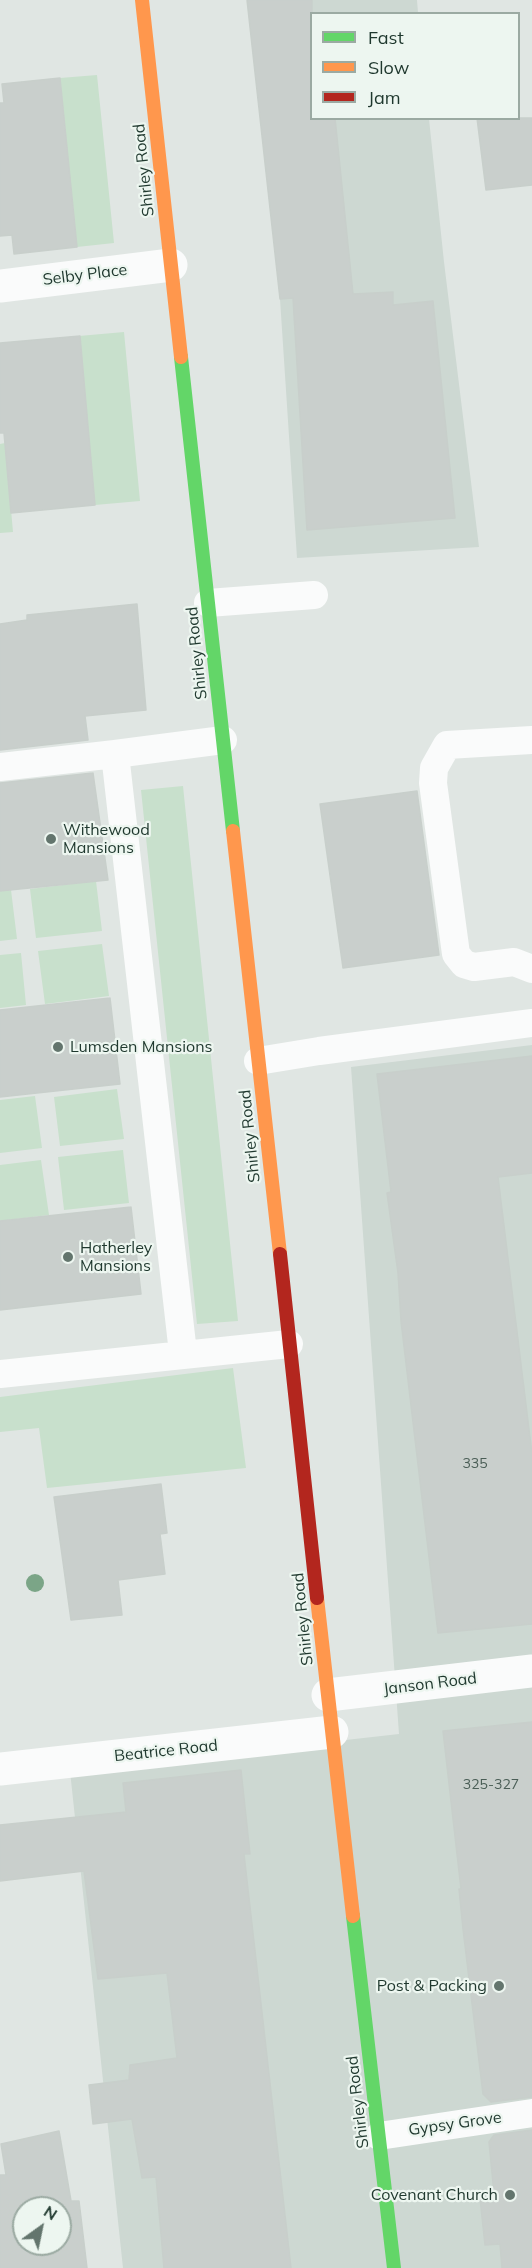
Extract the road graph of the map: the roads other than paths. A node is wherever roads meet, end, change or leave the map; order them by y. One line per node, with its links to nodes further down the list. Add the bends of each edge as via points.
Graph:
1 (142, 0): 2 (main road, Shirley Road)
2 (171, 265): 3 (street, Selby Place); 5 (main road, Shirley Road)
3 (0, 286)
4 (315, 594): 5 (lane)
5 (208, 603): 7 (main road, Shirley Road)
6 (532, 740): 10 (lane, via 447,745 434,768 433,783 456,954 464,964 474,966 514,962)
7 (223, 741): 8 (lane); 12 (main road, Shirley Road)
8 (115, 754): 9 (lane); 14 (lane)
9 (0, 767)
10 (532, 969)
11 (532, 1023): 12 (lane)
12 (258, 1061): 13 (main road, Shirley Road)
13 (289, 1344): 14 (lane); 17 (main road, Shirley Road)
14 (183, 1353): 15 (lane)
15 (0, 1374)
16 (532, 1671): 17 (street, Janson Road)
17 (328, 1695): 18 (main road, Shirley Road)
18 (332, 1732): 19 (street, Beatrice Road); 21 (main road, Shirley Road)
19 (0, 1769)
20 (532, 2113): 21 (lane, Gypsy Grove)
21 (379, 2136): 22 (main road, Shirley Road)
22 (394, 2268)

